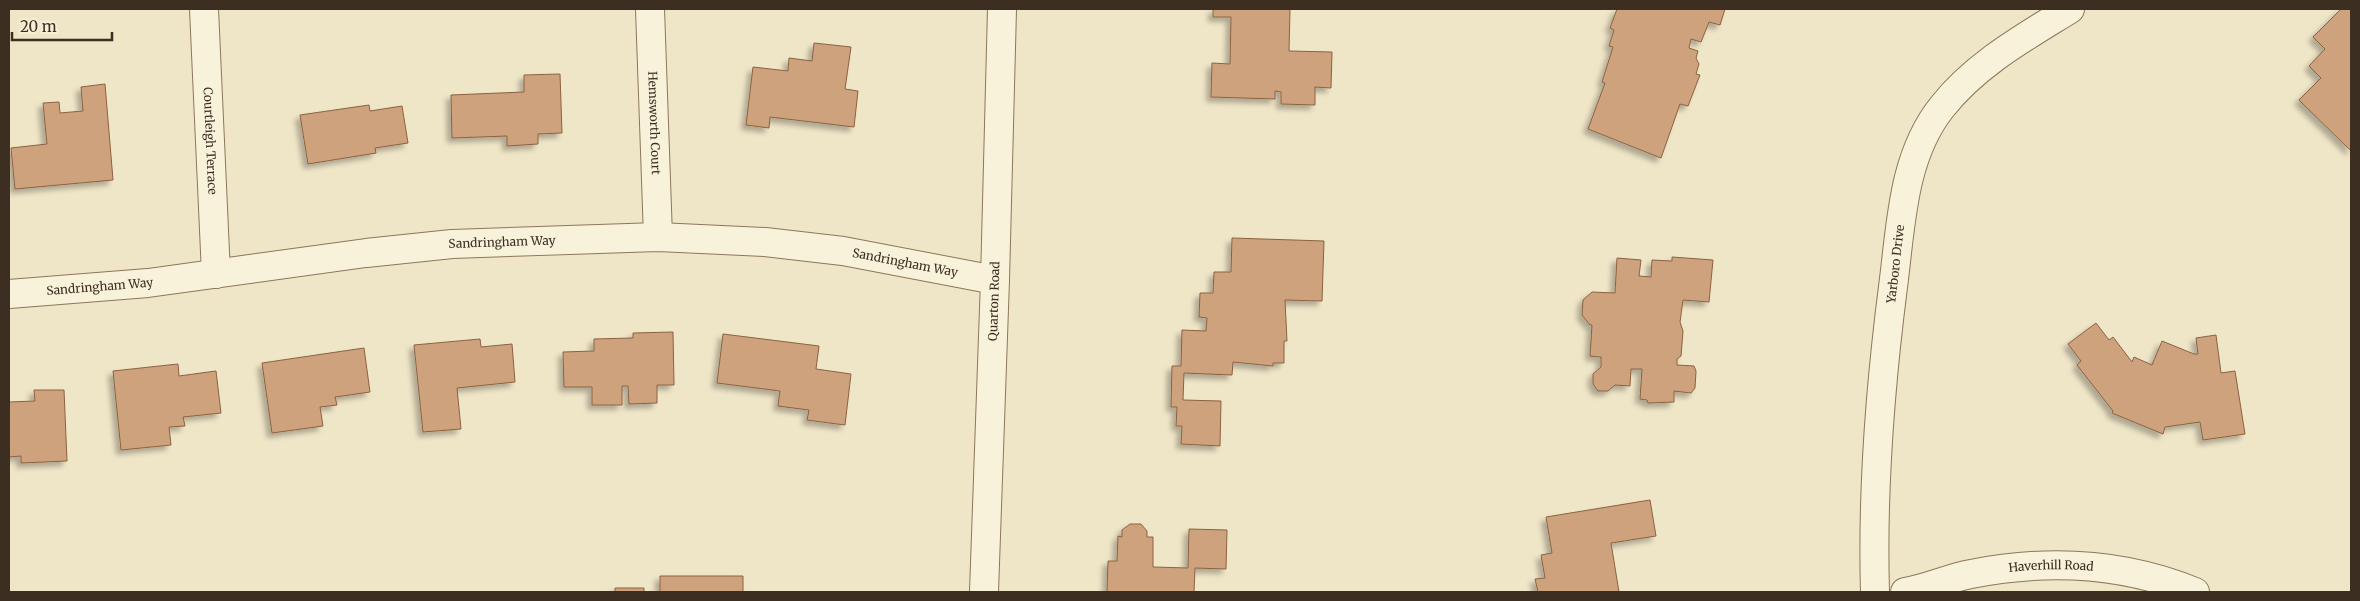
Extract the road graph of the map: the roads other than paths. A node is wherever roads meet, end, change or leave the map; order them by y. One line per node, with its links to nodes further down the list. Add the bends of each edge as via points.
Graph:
1 (204, 9): 6 (street, Courtleigh Terrace)
2 (650, 9): 5 (street, Hemsworth Court)
3 (1002, 9): 7 (street, Quarton Road)
4 (2070, 9): 10 (street, Yarboro Drive, via 2012,44 1973,75 1942,108 1917,149 1906,191 1880,397)
5 (658, 237): 6 (street, Sandringham Way, via 452,244 366,252); 7 (street, Sandringham Way, via 765,242 814,248)
6 (216, 274): 8 (street, Sandringham Way)
7 (996, 280): 9 (street, Quarton Road)
8 (9, 294)
9 (984, 592)
10 (1875, 592)
11 (1905, 592): 12 (street, Haverhill Road, via 2003,568 2081,564 2134,572)
12 (2195, 592)

